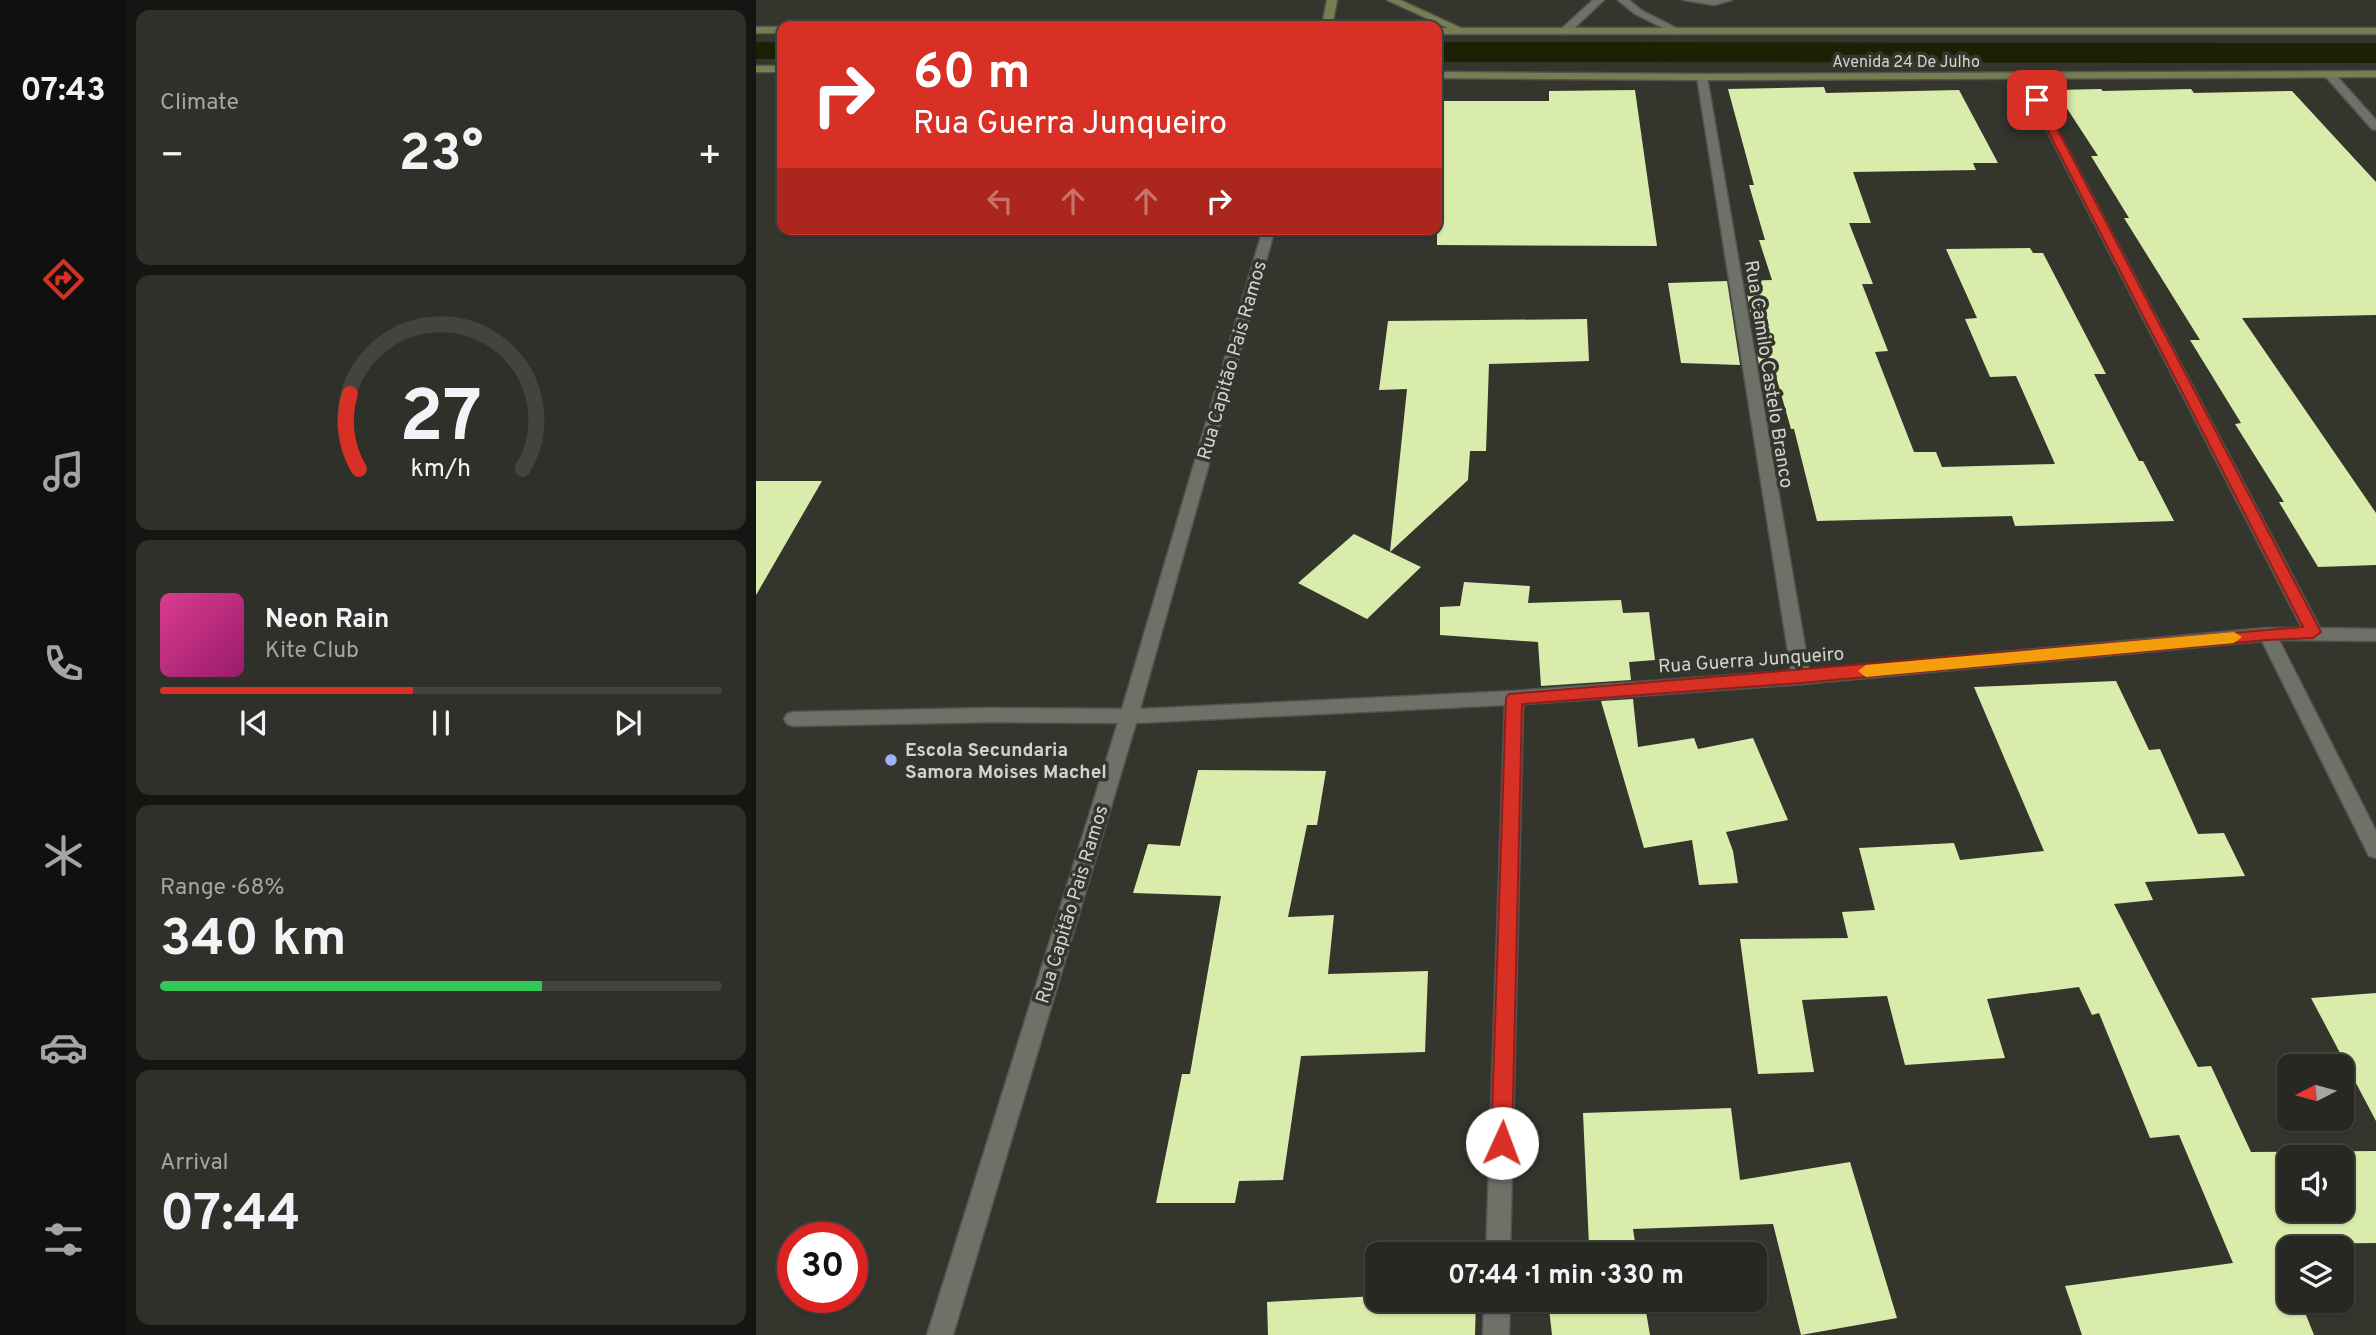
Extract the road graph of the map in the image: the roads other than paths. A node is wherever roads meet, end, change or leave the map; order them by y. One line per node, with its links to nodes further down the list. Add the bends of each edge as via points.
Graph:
1 (1332, 0): 7 (street)
2 (1392, 0): 8 (street)
3 (1599, 0): 15 (street)
4 (1623, 0): 16 (street)
5 (1688, 0): 6 (street)
6 (1727, 0)
7 (1328, 21)
8 (1441, 21)
9 (1442, 22): 13 (street)
10 (756, 30): 11 (street)
11 (777, 30)
12 (1442, 31): 13 (street, Avenida 24 De Julho)
13 (1464, 31): 15 (street, Avenida 24 De Julho)
14 (2376, 31): 16 (street, Avenida 24 De Julho)
15 (1564, 32): 16 (street, Avenida 24 De Julho)
16 (1679, 32)
17 (756, 69): 18 (street)
18 (777, 69)
19 (2329, 74): 20 (street, Avenida 24 De Julho); 22 (street, Avenida 24 De Julho); 24 (street)
20 (2376, 74)
21 (1442, 75): 23 (street, Avenida 24 De Julho)
22 (2024, 76): 23 (street, Avenida 24 De Julho); 26 (street)
23 (1702, 77): 29 (street, Rua Camilo Castelo Branco)
24 (2376, 127)
25 (1267, 235): 31 (street, Rua Capitão Pais Ramos)
26 (2313, 632): 27 (street, Rua Guerra Junqueiro); 28 (street, Rua Guerra Junqueiro)
27 (2267, 634): 29 (street, Rua Guerra Junqueiro); 33 (street)
28 (2376, 635)
29 (1801, 677): 30 (street, Rua Guerra Junqueiro)
30 (1514, 698): 31 (street, Rua Guerra Junqueiro); 34 (street)
31 (1129, 716): 32 (street, Rua Guerra Junqueiro); 36 (street, Rua Capitão Pais Ramos)
32 (793, 719)
33 (2376, 850)
34 (1498, 1242)
35 (1497, 1312): 37 (street)
36 (940, 1335)
37 (1496, 1335)

